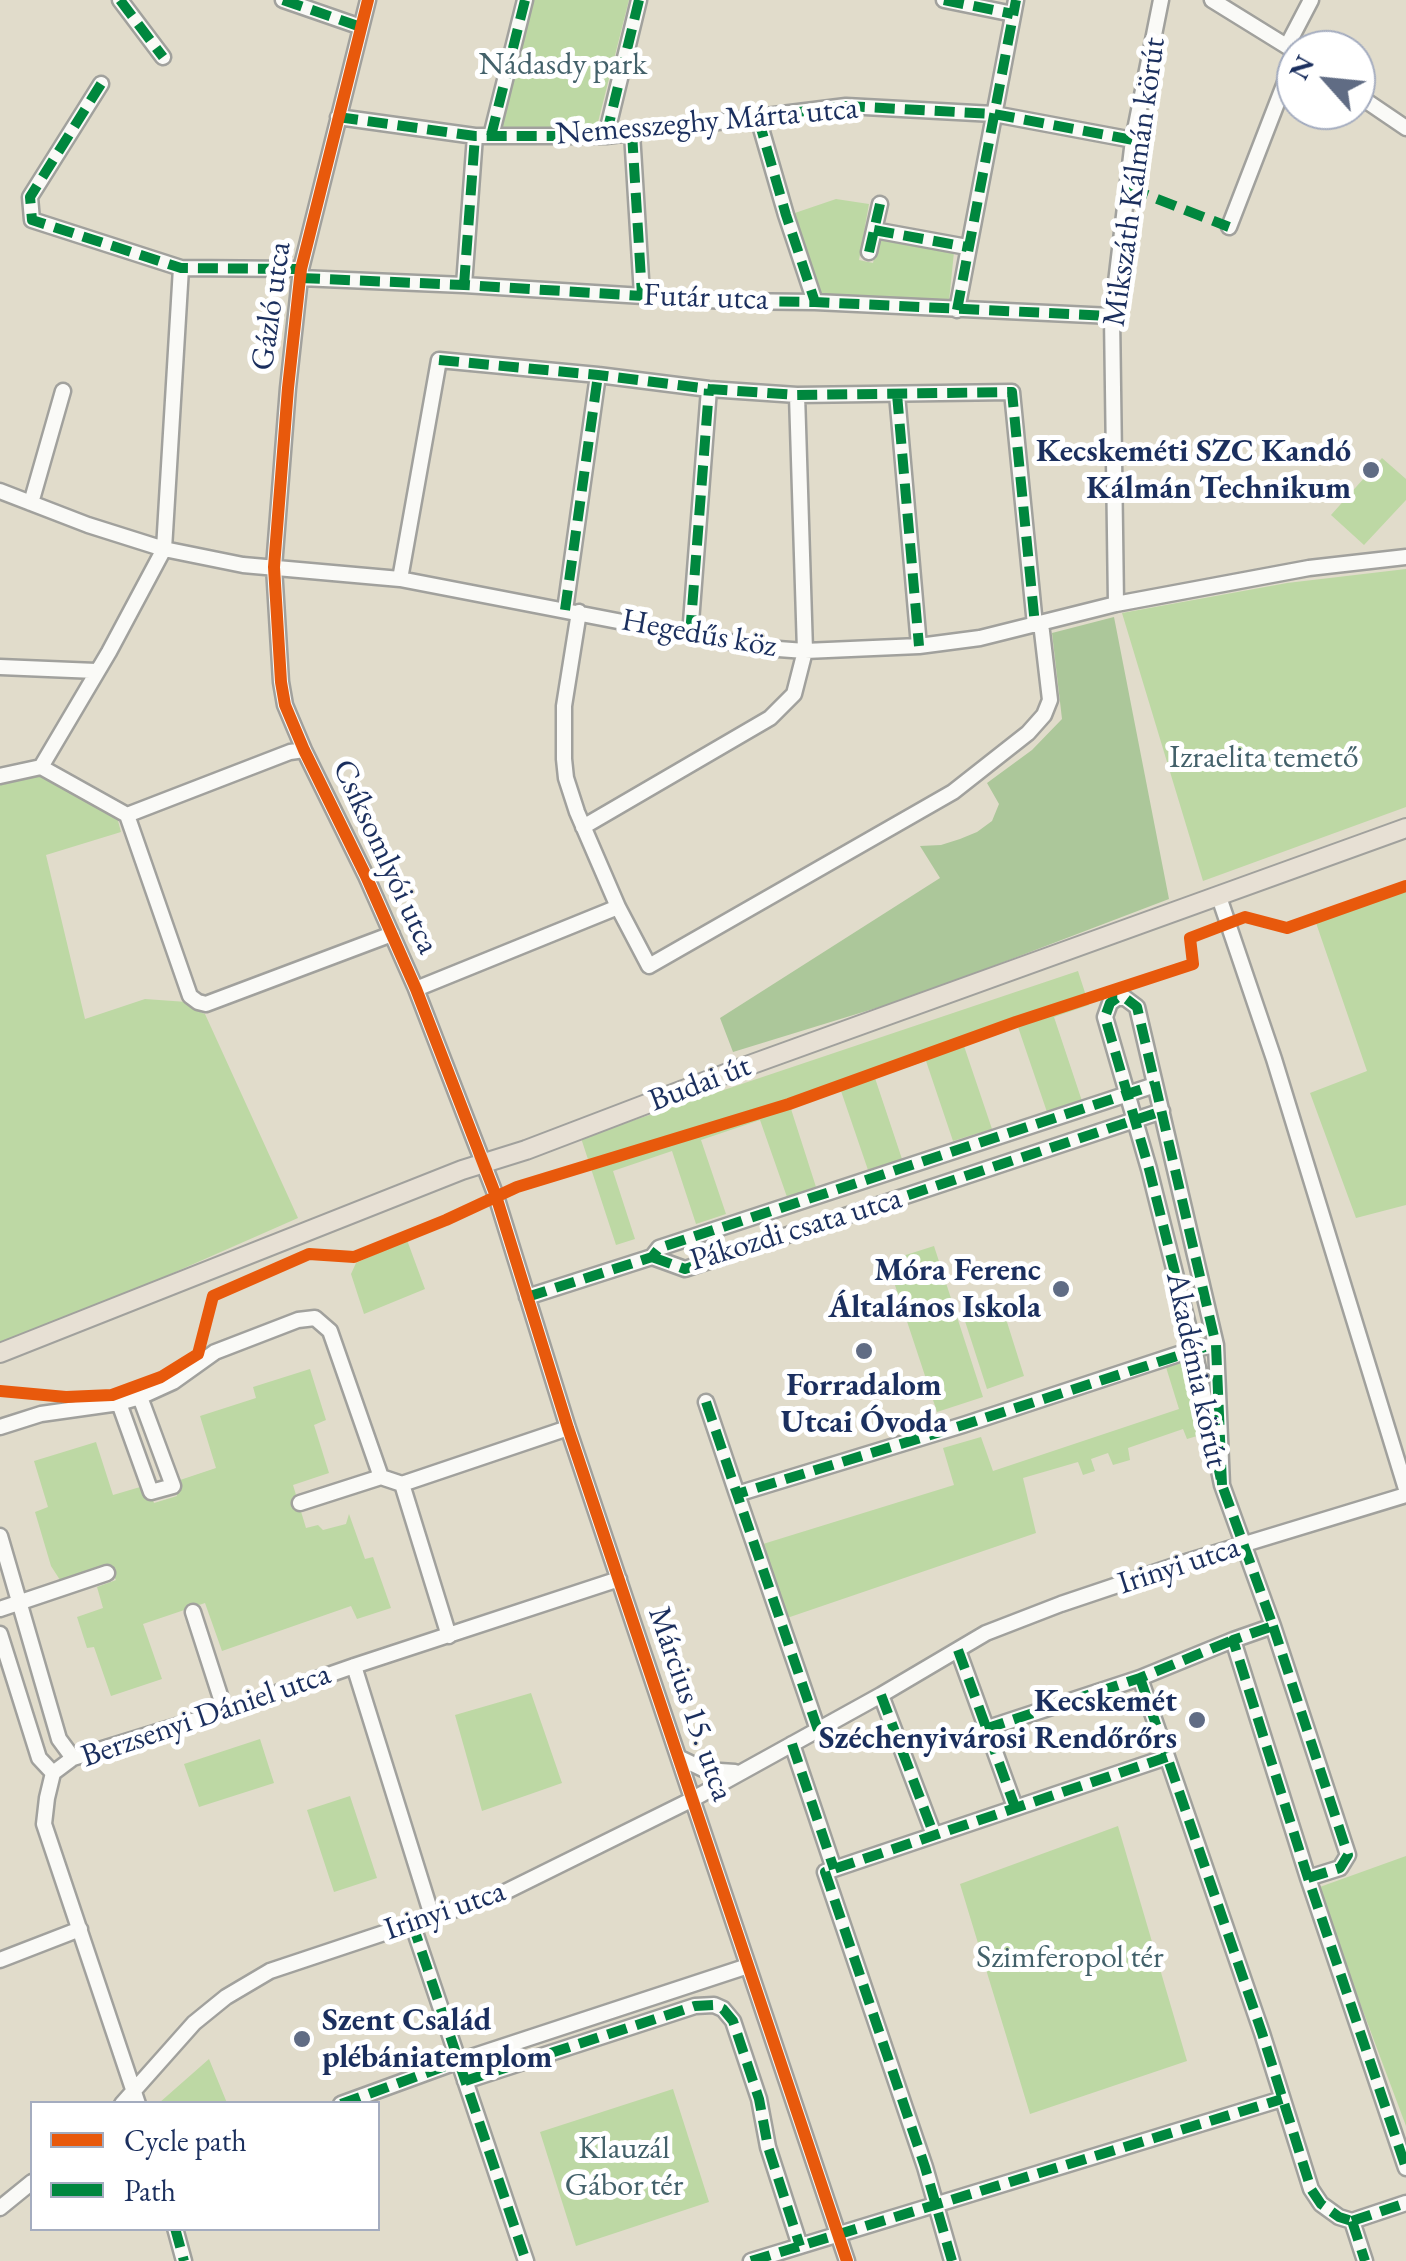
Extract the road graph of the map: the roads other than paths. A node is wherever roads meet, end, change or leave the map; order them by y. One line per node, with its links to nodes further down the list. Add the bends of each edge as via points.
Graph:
1 (120, 0): 14 (street)
2 (283, 0): 11 (street)
3 (368, 0): 11 (street, Gázló utca)
4 (525, 0): 23 (street)
5 (638, 0): 24 (street)
6 (944, 0): 10 (street)
7 (1161, 0): 25 (street, Mikszáth Kálmán körút)
8 (1212, 0): 13 (street)
9 (1311, 0): 12 (street)
10 (1014, 7): 18 (street)
11 (361, 27): 19 (street, Gázló utca)
12 (1300, 30)
13 (1276, 40)
14 (163, 57)
15 (101, 84): 31 (street, Futár utca, via 30,197 32,220)
16 (1276, 97): 27 (street)
17 (1376, 108): 21 (street)
18 (994, 114): 20 (street, Nemesszeghy Márta utca, via 846,106); 25 (street, Nemesszeghy Márta utca); 29 (street)
19 (338, 116): 23 (street, Nemesszeghy Márta utca); 32 (street, Gázló utca)
20 (758, 118): 22 (street, Nemesszeghy Márta utca); 35 (street)
21 (1406, 128)
22 (632, 133): 24 (street, Nemesszeghy Márta utca); 34 (street)
23 (483, 136): 24 (street, Nemesszeghy Márta utca); 33 (street)
24 (606, 136)
25 (1133, 140): 37 (street, Mikszáth Kálmán körút)
26 (880, 204): 28 (street)
27 (1229, 227)
28 (874, 230): 29 (street); 30 (street)
29 (967, 248): 36 (street)
30 (870, 252)
31 (181, 268): 32 (street, Futár utca); 45 (street)
32 (301, 274): 33 (street, Futár utca); 47 (street, Gázló utca)
33 (464, 284): 34 (street, Futár utca)
34 (642, 296): 35 (street, Futár utca)
35 (815, 302): 36 (street, Futár utca)
36 (957, 310): 37 (street, Futár utca)
37 (1112, 316): 49 (street, Mikszáth Kálmán körút)
38 (598, 375): 39 (street); 48 (street, via 439,360); 50 (street)
39 (709, 389): 42 (street); 52 (street)
40 (62, 391): 44 (street)
41 (898, 394): 42 (street); 51 (street, via 1012,392); 53 (street)
42 (797, 395): 54 (street)
43 (0, 491): 44 (street, Hegedűs köz)
44 (31, 503): 45 (street, Hegedűs köz)
45 (164, 549): 47 (street, Hegedűs köz); 56 (street)
46 (1406, 557): 49 (street, Hegedűs köz)
47 (274, 566): 48 (street, Hegedűs köz); 57 (street, Csíksomlyói utca, via 280,682)
48 (400, 580): 50 (street, Hegedűs köz)
49 (1116, 604): 51 (street, Hegedűs köz)
50 (572, 611): 52 (street, Hegedűs köz); 61 (street, via 563,734 566,778)
51 (1038, 624): 53 (street, Hegedűs köz); 64 (street, via 1050,700 1044,716 953,792 649,966)
52 (690, 635): 54 (street, Hegedűs köz)
53 (919, 646): 54 (street, Hegedűs köz)
54 (805, 651): 61 (street, via 794,694 770,718)
55 (0, 668): 56 (street)
56 (96, 671): 58 (street)
57 (304, 750): 60 (street); 65 (street, Csíksomlyói utca)
58 (41, 767): 59 (street); 60 (street)
59 (0, 776)
60 (127, 815): 65 (street, via 190,996 198,1002)
61 (583, 827): 64 (street)
62 (1406, 828): 63 (main road, Budai út)
63 (1219, 896): 71 (main road, Budai út); 85 (street)
64 (618, 907): 66 (street)
65 (392, 934): 66 (street, Csíksomlyói utca)
66 (416, 989): 71 (street, Csíksomlyói utca)
67 (1155, 1085): 68 (street, Pákozdi csata utca); 68 (street, Akadémia körút, via 1137,1007 1117,998 1105,1017); 69 (street, Akadémia körút)
68 (1126, 1094): 70 (street, Akadémia körút); 72 (street, Pákozdi csata utca, via 659,1248)
69 (1162, 1111): 70 (street, Pákozdi csata utca); 74 (street, Akadémia körút)
70 (1134, 1121): 72 (street, Pákozdi csata utca, via 685,1269); 75 (street, Akadémia körút)
71 (484, 1163): 73 (street, Március 15. utca); 76 (main road, Budai út)
72 (652, 1257): 73 (street)
73 (528, 1297): 81 (street, Március 15. utca)
74 (1216, 1345): 75 (street); 84 (street, Akadémia körút)
75 (1194, 1349): 84 (street, Akadémia körút); 86 (street)
76 (0, 1353)
77 (140, 1396): 79 (street); 79 (street, via 173,1486 151,1492); 82 (street, via 174,1382 215,1352 315,1318 330,1331)
78 (706, 1402): 86 (street)
79 (119, 1403): 80 (street)
80 (0, 1427)
81 (568, 1428): 83 (street); 91 (street, Március 15. utca)
82 (382, 1478): 83 (street); 87 (street)
83 (402, 1484): 97 (street)
84 (1222, 1485): 89 (street)
85 (1406, 1492): 89 (street, Irinyi utca)
86 (737, 1494): 106 (street)
87 (300, 1503)
88 (0, 1536): 92 (street)
89 (1244, 1545): 95 (street); 99 (street, Irinyi utca, via 1061,1604)
90 (107, 1573): 92 (street)
91 (619, 1580): 97 (street, Berzsenyi Dániel utca); 110 (street, Március 15. utca)
92 (21, 1602): 93 (street); 109 (street, via 59,1739)
93 (0, 1609)
94 (194, 1612): 104 (street)
95 (1273, 1626): 98 (street); 117 (street, via 1348,1856 1340,1868)
96 (0, 1634): 101 (street)
97 (449, 1636): 100 (street, Berzsenyi Dániel utca)
98 (1233, 1640): 102 (street); 117 (street)
99 (958, 1650): 103 (street, Irinyi utca); 105 (street)
100 (354, 1666): 104 (street, Berzsenyi Dániel utca); 118 (street)
101 (6, 1676): 112 (street, via 39,1758)
102 (1140, 1678): 105 (street); 108 (street)
103 (881, 1695): 106 (street, Irinyi utca); 115 (street)
104 (225, 1711): 109 (street, Berzsenyi Dániel utca)
105 (985, 1728): 114 (street)
106 (818, 1730): 107 (street, Irinyi utca)
107 (792, 1744): 111 (street, Irinyi utca); 116 (street)
108 (1167, 1757): 114 (street); 126 (street)
109 (74, 1758): 112 (street, Berzsenyi Dániel utca)
110 (680, 1758): 111 (street, Március 15. utca, via 705,1770); 113 (street, Március 15. utca)
111 (741, 1772): 113 (street, Irinyi utca)
112 (53, 1773): 120 (street, Berzsenyi Dániel utca, via 44,1824)
113 (693, 1799): 118 (street, Irinyi utca, via 501,1894); 122 (street, Március 15. utca)
114 (1015, 1808): 115 (street)
115 (934, 1834): 116 (street)
116 (834, 1869): 131 (street, via 826,1872)
117 (1308, 1878): 128 (street)
118 (432, 1916): 119 (street, Irinyi utca)
119 (412, 1923): 123 (street); 125 (street, Irinyi utca, via 252,1980 194,2023)
120 (80, 1929): 121 (street); 125 (street, Berzsenyi Dániel utca)
121 (0, 1960)
122 (748, 1966): 123 (street); 135 (street, Március 15. utca)
123 (459, 2061): 124 (street); 127 (street)
124 (465, 2081): 136 (street, via 695,2006 722,2008 754,2084); 139 (street)
125 (136, 2096)
126 (1282, 2099): 131 (street); 133 (street, via 1311,2190 1321,2204)
127 (350, 2101)
128 (1406, 2168)
129 (30, 2184): 132 (street)
130 (1406, 2203): 133 (street)
131 (936, 2204): 135 (street); 141 (street)
132 (0, 2208)
133 (1352, 2221): 142 (street)
134 (176, 2231): 138 (street)
135 (839, 2234): 136 (street); 140 (street, Március 15. utca)
136 (800, 2246): 137 (street)
137 (762, 2259)
138 (184, 2261)
139 (526, 2261)
140 (847, 2261)
141 (952, 2261)
142 (1365, 2261)

